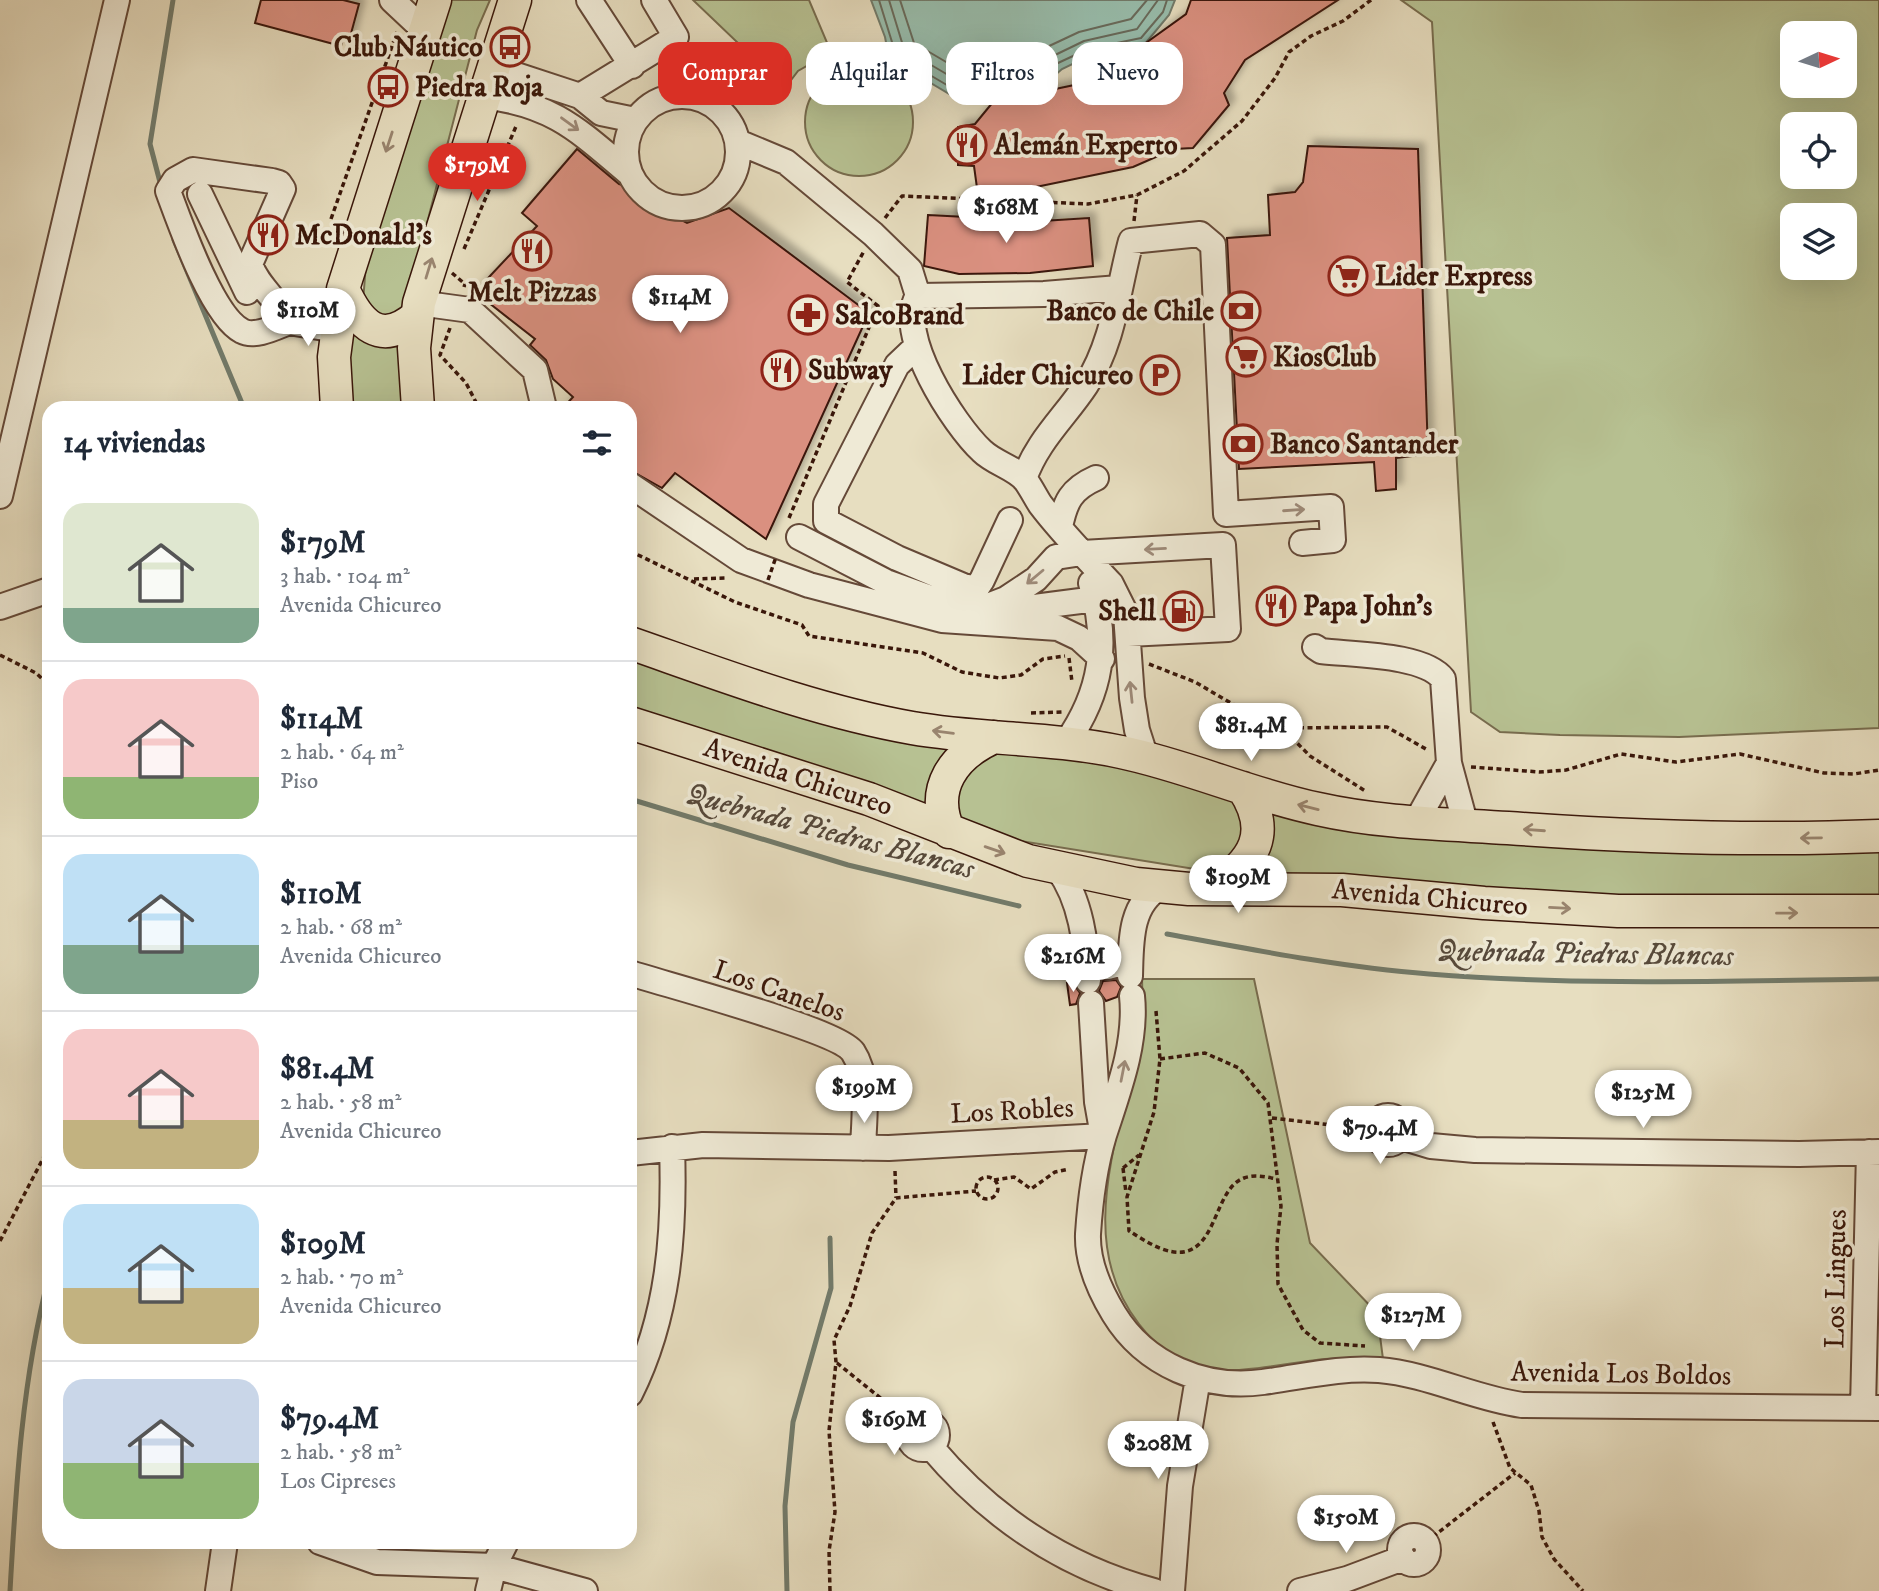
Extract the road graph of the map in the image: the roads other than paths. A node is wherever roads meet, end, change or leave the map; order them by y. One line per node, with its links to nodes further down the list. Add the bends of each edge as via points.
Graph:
1 (117, 0): 27 (street)
2 (435, 0): 6 (main road)
3 (515, 0): 8 (main road)
4 (589, 0): 7 (street)
5 (654, 0): 7 (street, via 676,37)
6 (407, 14): 15 (main road, one-way to 15)
7 (632, 66): 9 (street)
8 (488, 82): 9 (street); 12 (street, one-way to 12, via 505,99 555,114 573,125); 17 (main road, one-way to 8)
9 (580, 96): 10 (street, via 601,113)
10 (635, 120): 11 (street, via 657,102 685,95 719,109); 12 (street, via 626,145)
11 (738, 142): 12 (street, via 732,178 706,204 670,208 653,201); 16 (street, via 786,162 873,234 910,270)
12 (629, 173)
13 (200, 194): 18 (street, via 247,292)
14 (1119, 288): 16 (street); 25 (street, via 1110,336 1086,384 1033,455); 31 (street, one-way to 31, via 1131,241 1200,234 1210,239 1226,514 1331,508 1333,540)
15 (343, 289): 17 (main road, via 358,318 374,329 397,329); 19 (main road)
16 (918, 296): 20 (street, via 913,303)
17 (418, 309): 22 (main road); 23 (street, via 459,306 470,310 535,370)
18 (289, 323): 18 (street, via 253,333 241,331 227,315 196,268 168,191 175,180 193,170 279,183 283,189 250,264); 19 (street)
19 (336, 330): 21 (main road)
20 (916, 347): 25 (street, via 939,394 970,439 995,463); 33 (street, via 897,365 824,513 826,521)
21 (332, 398)
22 (417, 401)
23 (542, 401)
24 (1096, 478): 29 (street, via 1068,498)
25 (1024, 479): 29 (street)
26 (637, 490): 42 (street, via 741,560 809,585 942,620 1058,628 1079,638)
27 (0, 496)
28 (1010, 520): 33 (street, via 982,580 974,587)
29 (1060, 527): 32 (street)
30 (793, 531): 34 (street)
31 (1302, 543)
32 (1082, 553): 36 (street); 37 (street, one-way to 37, via 1056,557 1036,579); 39 (street, via 1118,598); 39 (street, one-way to 32, via 1228,629 1223,545)
33 (897, 558): 34 (street)
34 (886, 582): 37 (street, via 936,600)
35 (42, 592): 38 (street)
36 (1096, 599): 37 (street, via 1010,610); 42 (street)
37 (988, 606)
38 (0, 607)
39 (1128, 634): 46 (street, one-way to 39, via 1132,698)
40 (637, 645): 44 (main road, one-way to 40, via 860,717)
41 (1315, 647): 47 (street, via 1419,663 1436,670 1443,679)
42 (1102, 659): 45 (street, via 1085,716)
43 (637, 725): 51 (main road, Avenida Chicureo, via 869,799)
44 (994, 737): 45 (main road); 51 (main road, via 968,751 948,774 941,803)
45 (1066, 743): 46 (main road)
46 (1146, 758): 48 (main road)
47 (1450, 764): 49 (street); 50 (street)
48 (1243, 788): 49 (main road, one-way to 48, via 1319,810); 55 (main road, via 1258,817 1256,845 1241,867)
49 (1416, 822): 50 (main road)
50 (1466, 826): 52 (main road, one-way to 50, via 1674,838)
51 (949, 832): 53 (main road, Avenida Chicureo, one-way to 53)
52 (1879, 836)
53 (1058, 869): 54 (main road, Avenida Chicureo); 58 (street, Avenida Los Boldos, via 1070,886)
54 (1161, 887): 55 (main road, Avenida Chicureo); 59 (street, Avenida Los Boldos, via 1151,892 1138,911)
55 (1213, 889): 56 (main road, Avenida Chicureo, one-way to 56, via 1342,890 1618,911)
56 (1879, 911)
57 (637, 975): 63 (street, Los Canelos, via 813,1029 846,1044 862,1078)
58 (1089, 981): 59 (street, via 1108,967); 60 (street, Avenida Los Boldos, via 1097,1102)
59 (1131, 984): 60 (street, Avenida Los Boldos, one-way to 59, via 1116,1105 1131,1031)
60 (1104, 1136): 63 (street, Los Robles); 67 (street, Avenida Los Boldos, via 1088,1237 1098,1283 1132,1338 1161,1362)
61 (1401, 1137): 65 (street, via 1432,1146 1475,1150)
62 (672, 1147): 63 (street, Los Robles); 64 (street, Los Robles); 66 (street, via 674,1220 667,1284)
63 (863, 1148)
64 (637, 1152)
65 (1874, 1152): 68 (street, Los Lingues)
66 (637, 1373)
67 (1198, 1378): 68 (street, Avenida Los Boldos, via 1247,1384 1368,1370 1409,1375 1522,1405); 79 (street, via 1180,1486)
68 (1871, 1408)
69 (914, 1425): 78 (street, via 909,1434 912,1444 921,1449 931,1447 967,1487 1026,1535 1097,1573)
70 (1426, 1542): 80 (street, via 1427,1554 1420,1563 1403,1558)
71 (224, 1549): 75 (street)
72 (340, 1549): 74 (street, via 400,1565)
73 (502, 1549): 74 (street)
74 (494, 1566): 76 (street); 77 (street)
75 (218, 1591)
76 (488, 1591)
77 (585, 1591)
78 (1154, 1591)
79 (1172, 1591)
80 (1300, 1591)

